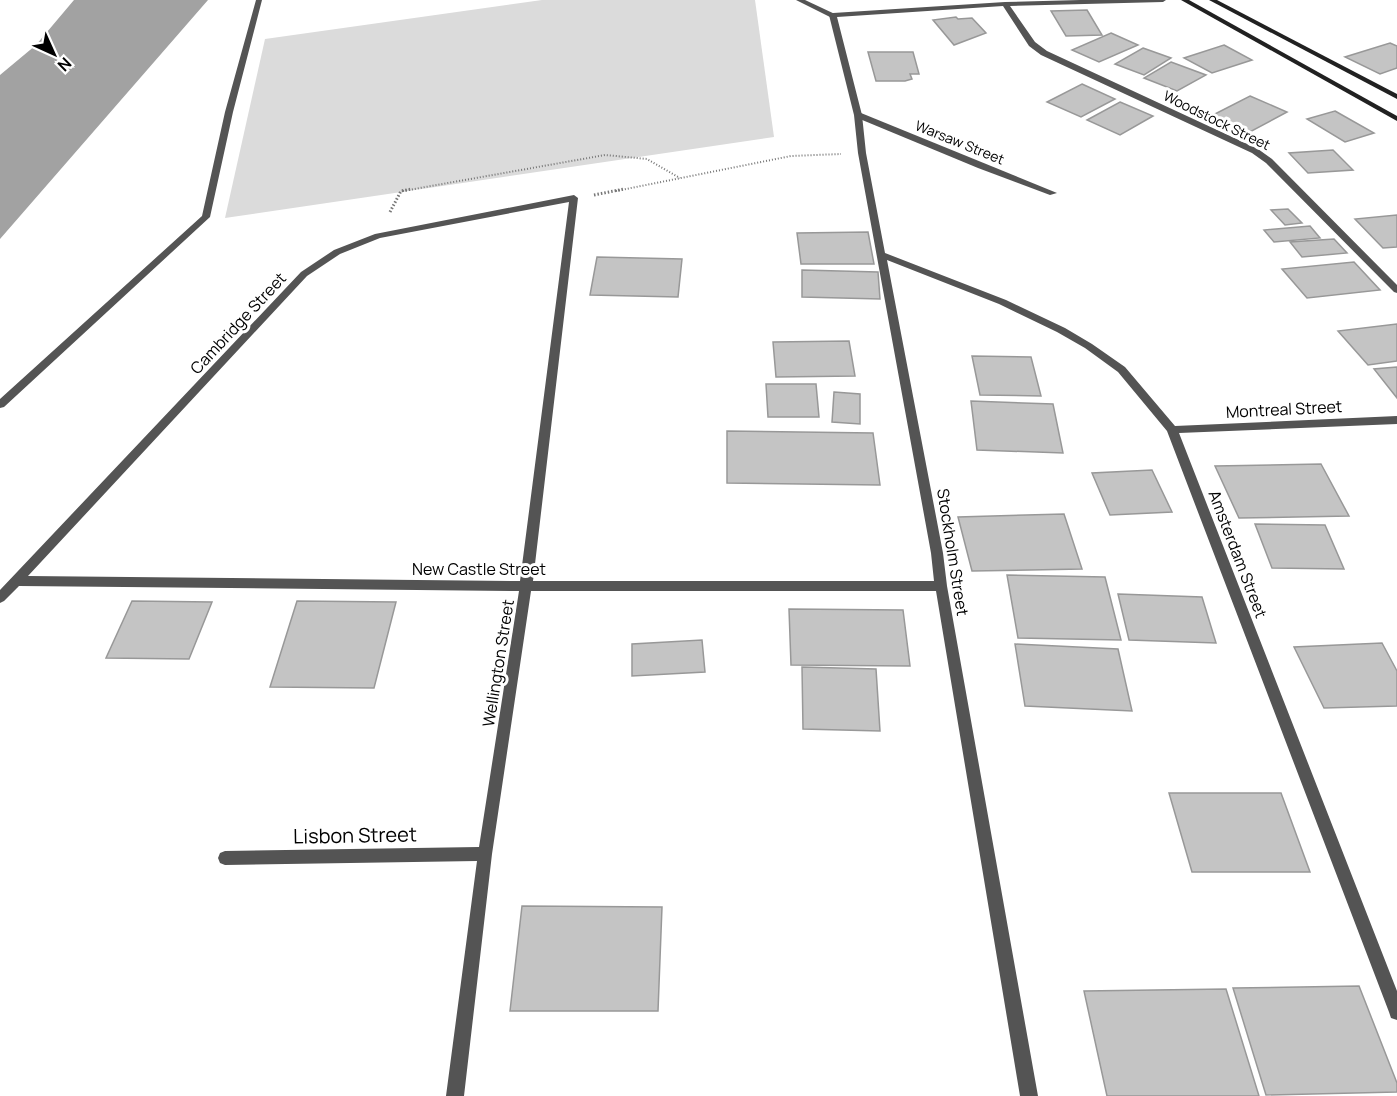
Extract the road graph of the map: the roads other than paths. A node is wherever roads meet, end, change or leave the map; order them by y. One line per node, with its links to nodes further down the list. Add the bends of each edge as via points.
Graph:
1 (259, 0): 15 (street, via 206,218)
2 (799, 0): 7 (street)
3 (1163, 0): 6 (street)
4 (1184, 0): 10 (street)
5 (1212, 0): 8 (street)
6 (1005, 4): 7 (street); 14 (street, Woodstock Street, via 1032,44 1044,53 1269,161)
7 (833, 15): 9 (street, Stockholm Street)
8 (1397, 97)
9 (858, 115): 11 (street, Warsaw Street); 13 (street, Stockholm Street)
10 (1397, 119)
11 (1053, 193)
12 (574, 198): 18 (street, Cambridge Street, via 378,236 337,252 304,274); 19 (street, Wellington Street)
13 (882, 255): 17 (street, Amsterdam Street, via 1060,330 1117,365); 20 (street, Stockholm Street)
14 (1397, 290)
15 (0, 405)
16 (1397, 420): 17 (street, Montreal Street)
17 (1172, 430): 24 (street, Amsterdam Street)
18 (17, 581): 19 (street, New Castle Street); 21 (street, Cambridge Street)
19 (526, 586): 20 (street, New Castle Street); 22 (street, Wellington Street)
20 (941, 586): 26 (street, Stockholm Street)
21 (0, 598)
22 (485, 854): 23 (street, Lisbon Street); 25 (street, Wellington Street)
23 (225, 858)
24 (1397, 1012)
25 (455, 1096)
26 (1029, 1096)

